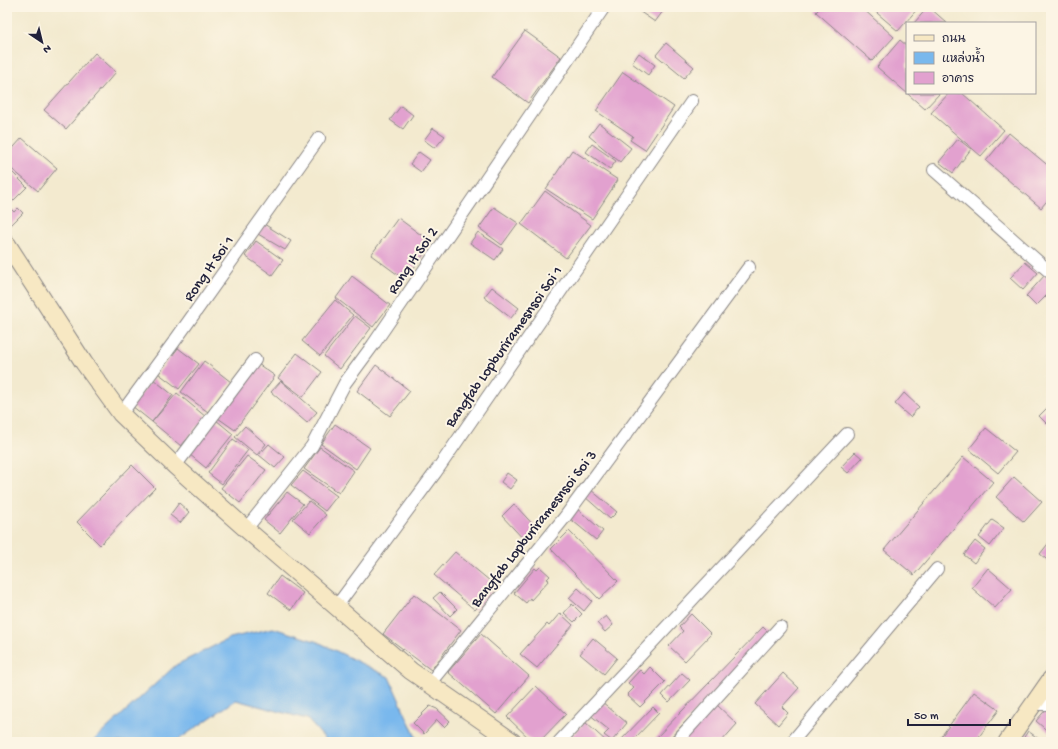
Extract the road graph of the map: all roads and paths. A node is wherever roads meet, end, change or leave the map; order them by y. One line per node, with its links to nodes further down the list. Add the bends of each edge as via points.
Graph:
1 (604, 7): 12 (street, Rong It Soi 2, via 345,383 312,446)
2 (692, 101): 14 (street, Bangfab Lopburiramesnsoi Soi 1, via 435,473)
3 (319, 138): 9 (street, Rong It Soi 1)
4 (934, 170): 7 (street)
5 (7, 244): 9 (street, via 84,363)
6 (749, 267): 17 (street, Bangfab Lopburiramesnsoi Soi 3, via 565,517)
7 (1051, 273)
8 (255, 360): 11 (street)
9 (121, 414): 11 (street)
10 (847, 434): 21 (street)
11 (175, 466): 12 (street)
12 (246, 530): 14 (street)
13 (937, 570): 23 (street)
14 (336, 608): 17 (street)
15 (780, 627): 22 (street)
16 (1051, 678): 18 (street)
17 (429, 684): 20 (street)
18 (1034, 704): 19 (street); 24 (street)
19 (1051, 704)
20 (513, 742)
21 (559, 742)
22 (676, 742)
23 (792, 742)
24 (1007, 742)

